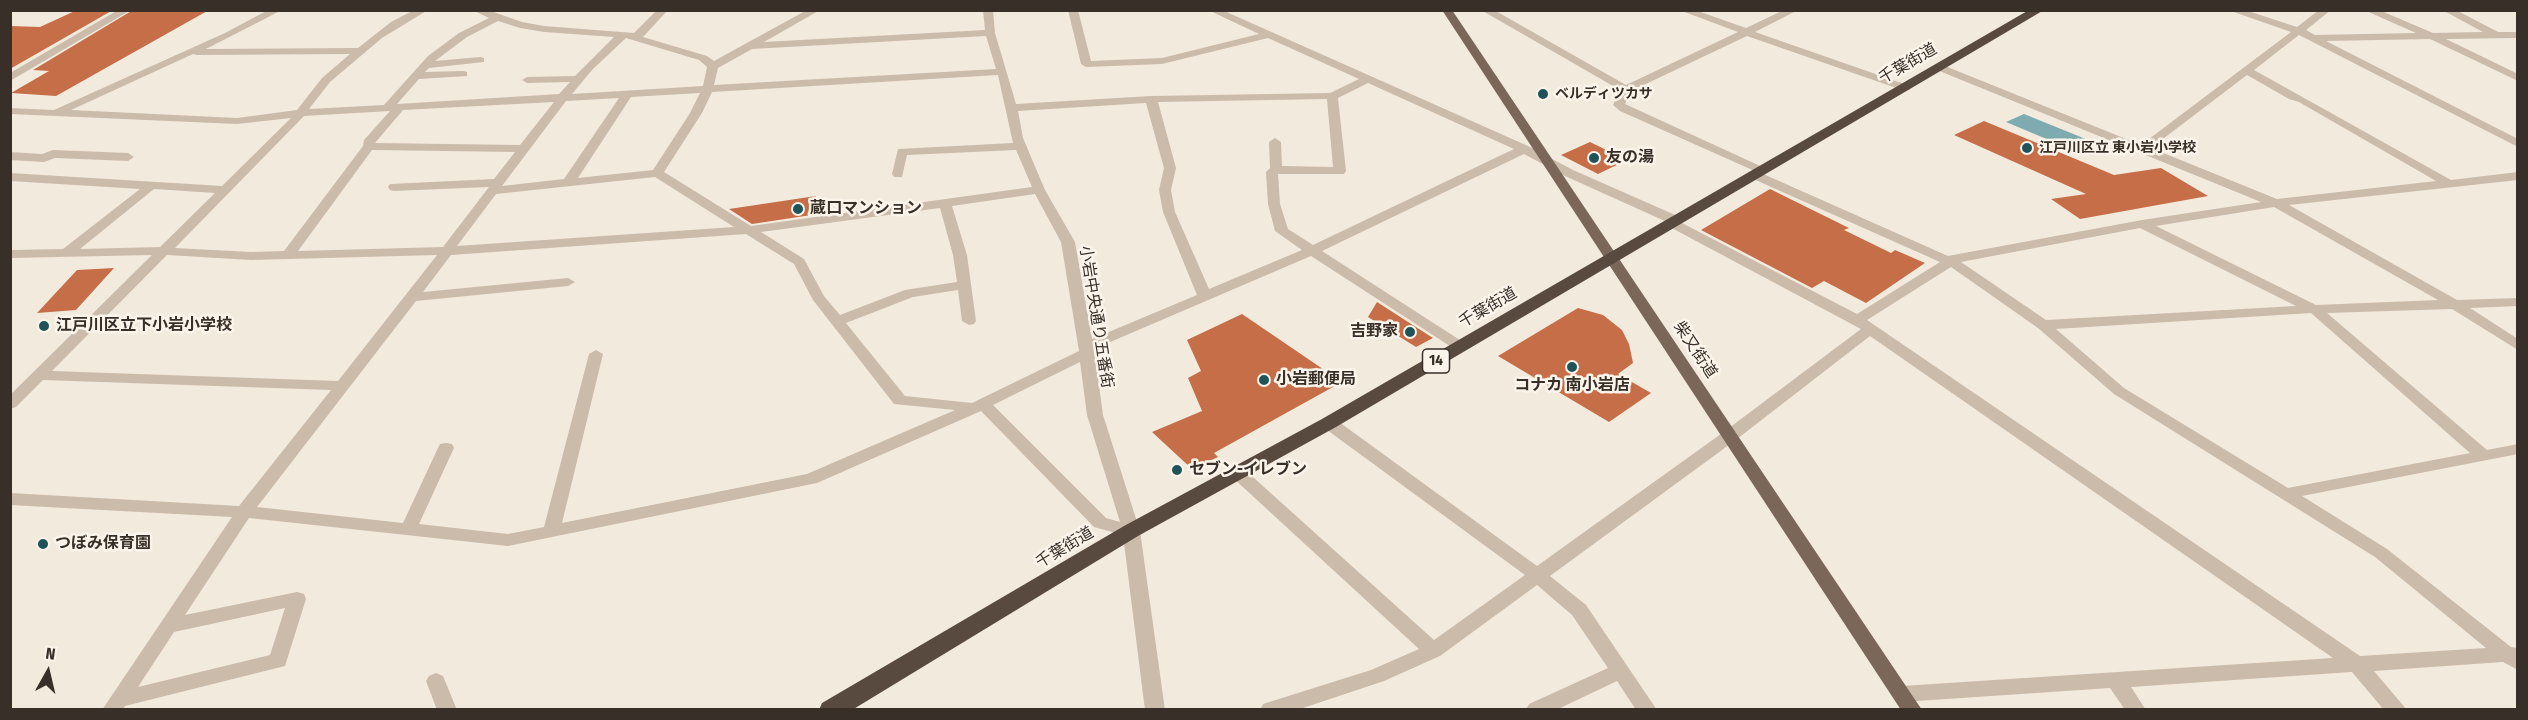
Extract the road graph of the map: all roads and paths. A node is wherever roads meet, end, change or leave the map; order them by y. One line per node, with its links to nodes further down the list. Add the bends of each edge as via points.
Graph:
1 (126, 10): 40 (street)
2 (277, 10): 31 (street)
3 (423, 10): 30 (street, via 395,24)
4 (477, 10): 19 (street)
5 (663, 10): 25 (street)
6 (815, 10): 29 (street)
7 (988, 10): 21 (street, 小岩中央通り五番街)
8 (1073, 10): 23 (street, via 1086,64 1162,61)
9 (1213, 10): 23 (street)
10 (1447, 10): 66 (main road, 柴又街道)
11 (1486, 10): 47 (street)
12 (1684, 10): 22 (street)
13 (1793, 10): 22 (street)
14 (2038, 10): 35 (highway, 千葉街道 / 14)
15 (2233, 10): 20 (street)
16 (2326, 10): 20 (street)
17 (2369, 10): 26 (street)
18 (2451, 12): 27 (street)
19 (498, 17): 25 (street, via 544,29); 33 (street, via 463,35)
20 (2299, 31): 28 (street); 36 (street)
21 (990, 33): 29 (street); 37 (street, 小岩中央通り五番街)
22 (1747, 33): 46 (street); 47 (street)
23 (1268, 35): 42 (street)
24 (2517, 35): 27 (street)
25 (630, 36): 34 (street, via 703,58); 44 (street)
26 (2431, 36): 27 (street); 28 (street); 41 (street)
27 (2498, 36)
28 (2312, 38): 58 (street)
29 (749, 46): 34 (street)
30 (360, 51): 31 (street); 55 (street, via 326,80)
31 (188, 52): 56 (street)
32 (480, 60): 33 (street)
33 (426, 65): 39 (street)
34 (713, 66): 45 (street)
35 (1941, 68): 46 (highway, 千葉街道 / 14); 62 (street)
36 (2247, 70): 62 (street); 74 (street)
37 (1000, 72): 45 (street); 53 (street, 小岩中央通り五番街)
38 (463, 74): 39 (street)
39 (415, 76): 52 (street)
40 (10, 78)
41 (2517, 78)
42 (1368, 79): 49 (street); 61 (street)
43 (527, 80): 44 (street)
44 (578, 80): 50 (street)
45 (708, 88): 48 (street); 69 (street)
46 (1906, 88): 68 (highway, 千葉街道 / 14)
47 (1626, 89): 68 (street, via 1619,105 1624,109)
48 (627, 94): 50 (street); 73 (street)
49 (1332, 96): 51 (street); 67 (street, via 1340,171)
50 (563, 97): 52 (street); 63 (street)
51 (1151, 99): 53 (street); 95 (street, via 1170,168 1165,190 1169,212)
52 (394, 107): 55 (street); 59 (street)
53 (1011, 108): 60 (street, 小岩中央通り五番街)
54 (10, 111): 56 (street)
55 (301, 113): 56 (street, via 237,121); 78 (street)
56 (55, 114)
57 (1275, 141): 67 (street)
58 (2517, 144)
59 (369, 146): 63 (street); 90 (street)
60 (1020, 146): 70 (street, via 902,152); 79 (street, 小岩中央通り五番街)
61 (1524, 149): 66 (street); 85 (street)
62 (2143, 149): 81 (street)
63 (523, 150): 77 (street)
64 (10, 156): 65 (street)
65 (128, 157)
66 (1546, 160): 82 (street); 91 (main road, 柴又街道)
67 (1276, 170): 85 (street, via 1272,172 1274,204 1282,231)
68 (1759, 172): 82 (highway, 千葉街道 / 14); 92 (street)
69 (657, 173): 73 (street); 84 (street)
70 (898, 174)
71 (2517, 176): 74 (street)
72 (10, 177): 75 (street)
73 (568, 183): 77 (street)
74 (2449, 184): 81 (street)
75 (151, 186): 78 (street); 88 (street)
76 (394, 187): 77 (street)
77 (494, 187): 87 (street)
78 (226, 190): 86 (street)
79 (1039, 190): 80 (street); 106 (street, 小岩中央通り五番街, via 1068,242)
80 (945, 202): 84 (street); 94 (street)
81 (2276, 203): 83 (street); 98 (street)
82 (1675, 222): 91 (highway, 千葉街道 / 14); 102 (street)
83 (2142, 224): 92 (street); 99 (street)
84 (750, 230): 87 (street); 100 (street, via 799,262 818,297)
85 (1314, 250): 95 (street); 105 (street)
86 (162, 251): 88 (street); 90 (street); 108 (street)
87 (446, 251): 90 (street); 96 (street)
88 (66, 253): 89 (street)
89 (10, 254)
90 (288, 255)
91 (1613, 257): 105 (highway, 千葉街道 / 14); 113 (main road, 柴又街道)
92 (1948, 261): 102 (street); 103 (street)
93 (568, 282): 96 (street)
94 (964, 285): 100 (street, via 910,293); 101 (street)
95 (1205, 296): 106 (street)
96 (412, 297): 109 (street)
97 (2517, 302): 98 (street)
98 (2458, 306): 99 (street); 104 (street)
99 (2314, 309): 103 (street); 116 (street)
100 (838, 321): 111 (street, via 900,401)
101 (969, 321)
102 (1863, 325): 113 (street); 128 (street)
103 (2043, 325): 118 (street, via 2119,391)
104 (2517, 346)
105 (1461, 347): 112 (highway, 千葉街道 / 14)
106 (1086, 350): 111 (street); 122 (street, 小岩中央通り五番街, via 1095,415)
107 (596, 354): 123 (street)
108 (39, 375): 109 (street); 110 (street)
109 (343, 386): 120 (street)
110 (10, 404)
111 (978, 406): 122 (street, via 1100,523); 123 (street, via 811,479)
112 (1329, 423): 117 (highway, 千葉街道 / 14); 124 (street)
113 (1731, 435): 124 (street); 132 (main road, 柴又街道)
114 (446, 448): 121 (street)
115 (2517, 449): 116 (street)
116 (2483, 455): 118 (street)
117 (1238, 473): 122 (highway, 千葉街道 / 14); 126 (street)
118 (2285, 494): 127 (street, via 2381,553)
119 (10, 499): 120 (street)
120 (244, 512): 121 (street); 125 (street)
121 (408, 530): 123 (street, via 508,540)
122 (1131, 531): 135 (highway, 千葉街道 / 14); 136 (street, 小岩中央通り五番街)
123 (551, 532)
124 (1537, 575): 126 (street); 129 (street, via 1580,610)
125 (168, 626): 133 (street); 133 (street, via 297,599 278,661)
126 (1433, 651): 137 (street, via 1377,676)
127 (2514, 657): 128 (street)
128 (2356, 664): 130 (street); 141 (street)
129 (1621, 671): 138 (street); 139 (street)
130 (2115, 680): 132 (street); 140 (street)
131 (436, 681): 134 (street)
132 (1907, 702)
133 (115, 705)
134 (447, 710)
135 (831, 710)
136 (1155, 710)
137 (1270, 710)
138 (1536, 710)
139 (1647, 710)
140 (2136, 710)
141 (2397, 710)

